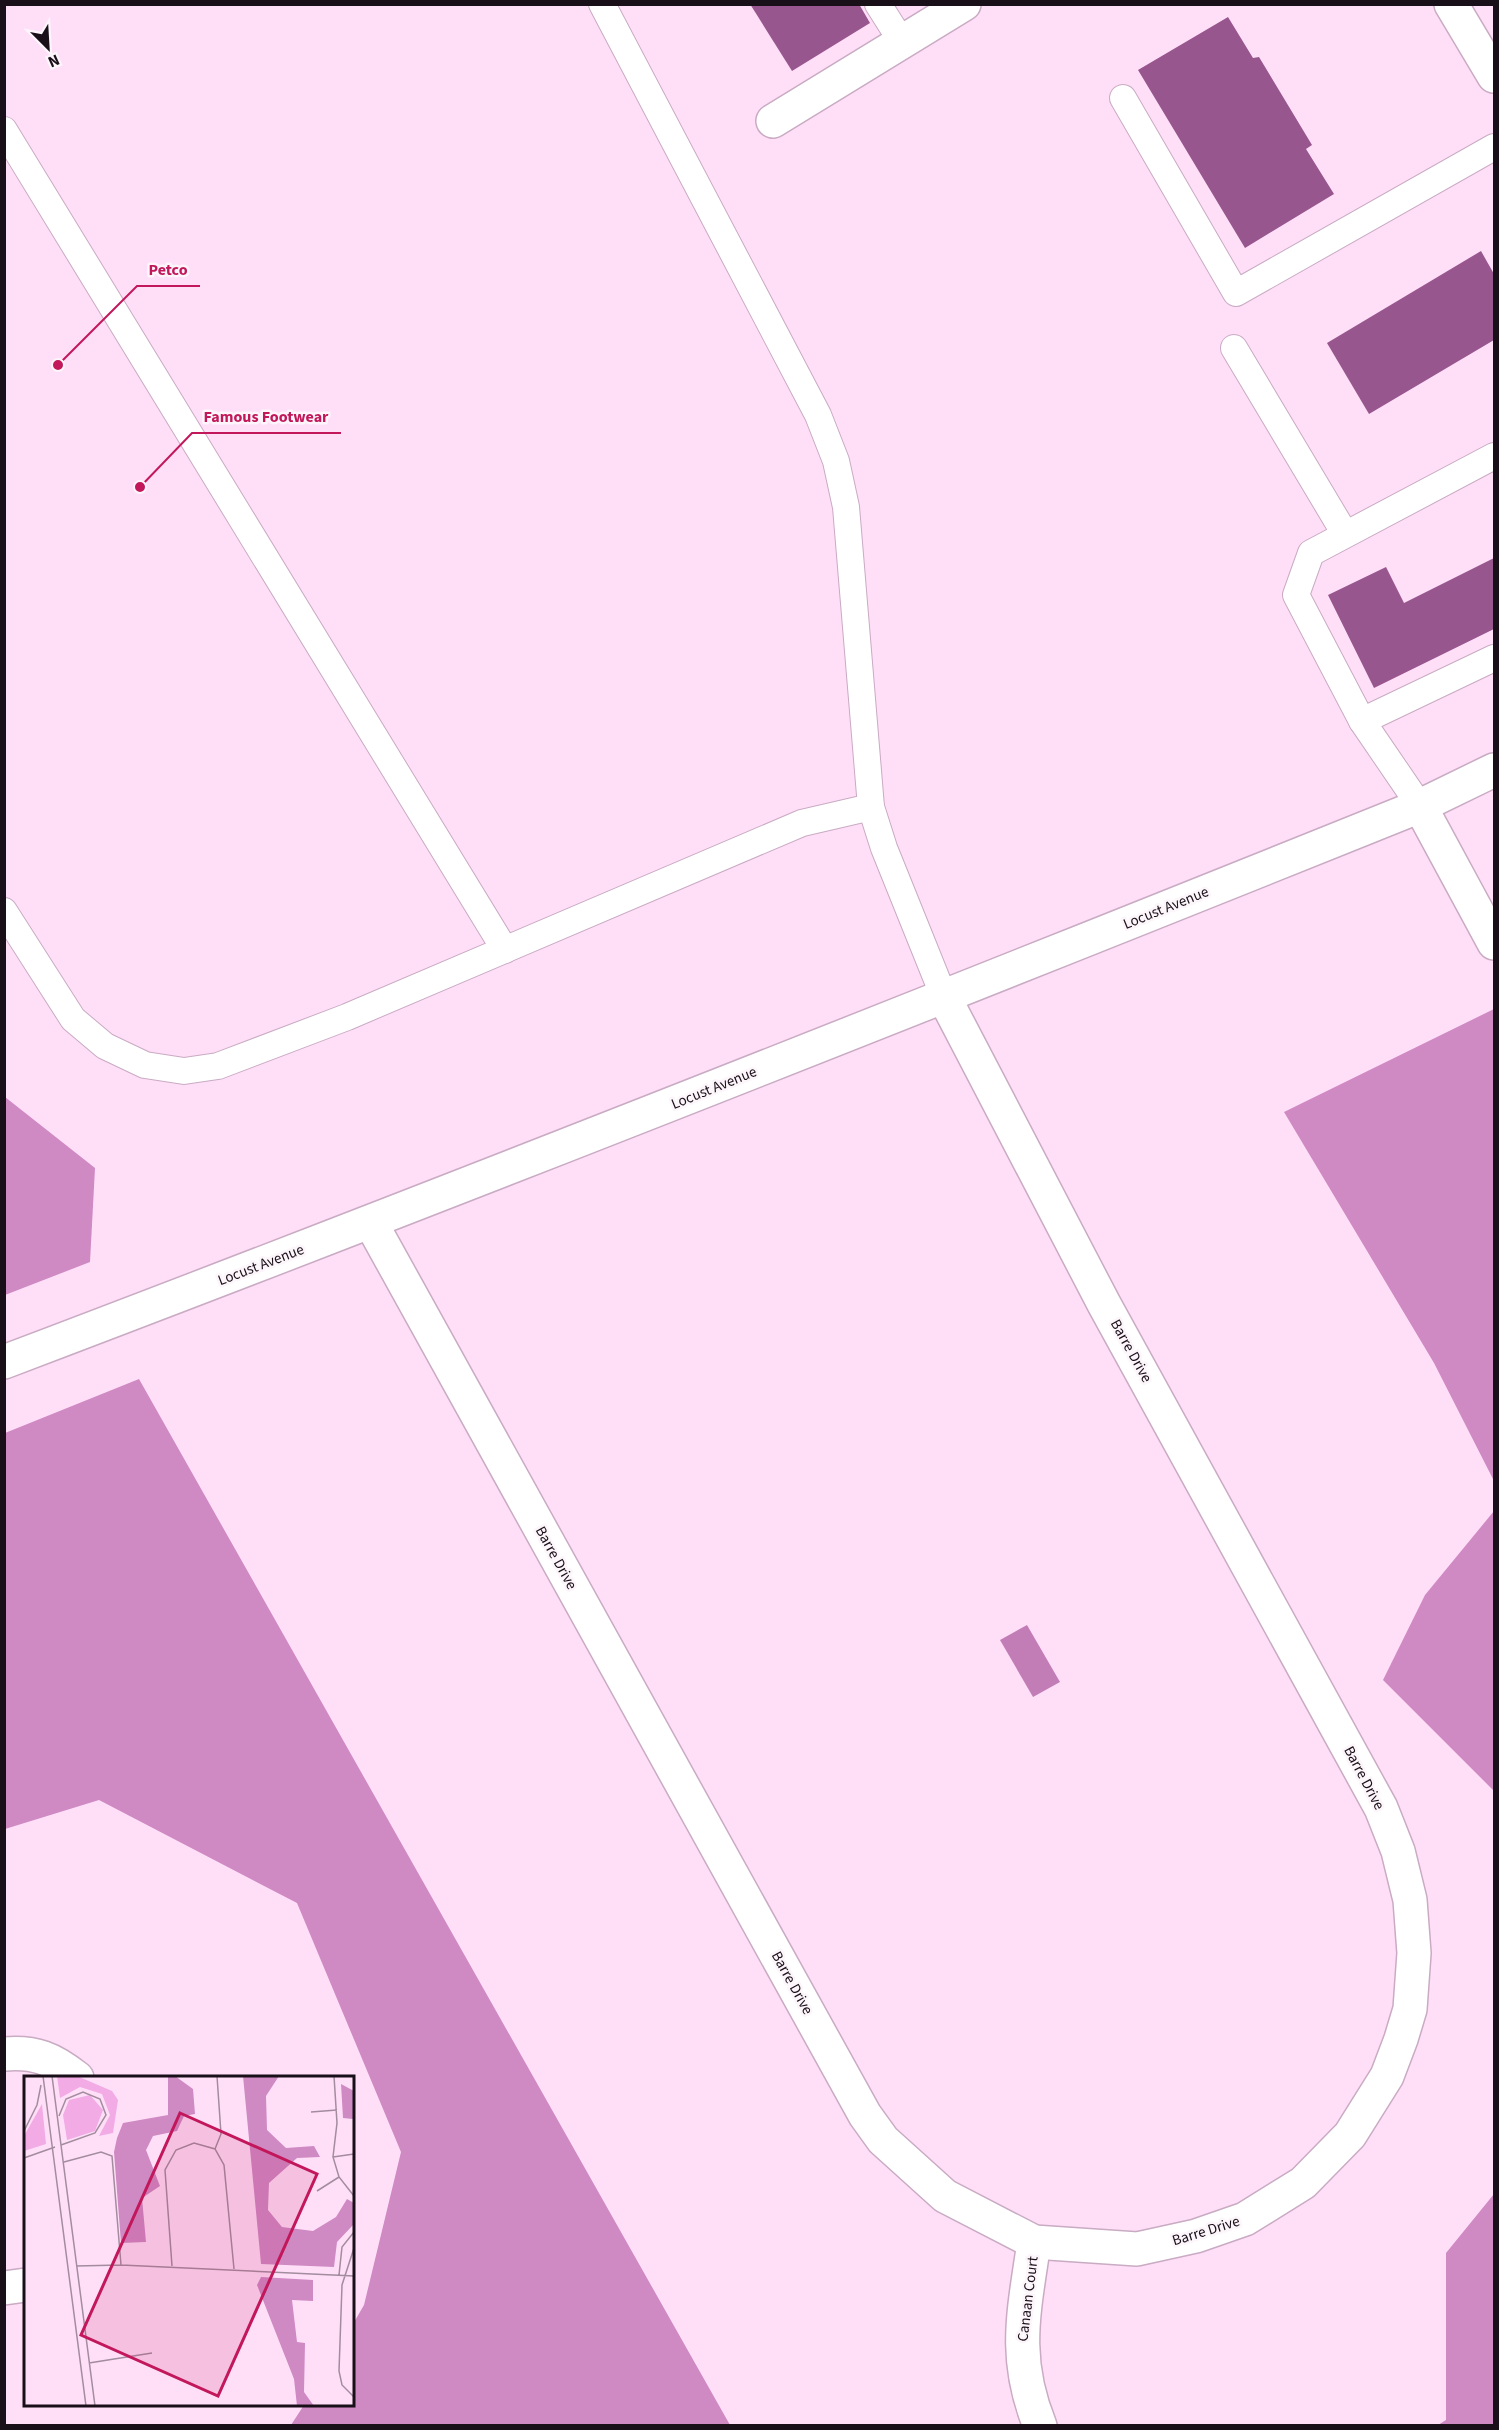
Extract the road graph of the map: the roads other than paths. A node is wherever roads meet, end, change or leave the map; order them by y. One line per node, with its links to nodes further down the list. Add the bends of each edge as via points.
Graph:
1 (602, 4): 18 (lane, via 818,415 836,461 846,507)
2 (878, 4): 5 (lane)
3 (963, 4): 5 (main road)
4 (1451, 4): 6 (main road)
5 (902, 42): 8 (main road)
6 (1494, 75)
7 (1123, 98): 10 (lane, via 1236,292)
8 (773, 121)
9 (4, 130): 21 (lane)
10 (1494, 147)
11 (1234, 348): 13 (lane)
12 (1494, 456): 13 (lane)
13 (1345, 534): 15 (lane, via 1311,553 1296,596)
14 (1494, 658): 15 (lane)
15 (1362, 721): 17 (lane)
16 (1494, 770): 17 (main road, Locust Avenue)
17 (1420, 806): 20 (main road); 22 (main road, Locust Avenue)
18 (872, 807): 21 (lane, via 802,823); 22 (lane, via 884,848)
19 (4, 911): 21 (lane, via 73,1019 105,1046 145,1065 184,1071 218,1066)
20 (1494, 943)
21 (505, 950)
22 (944, 997): 23 (main road, Locust Avenue); 27 (main road, Barre Drive, via 1104,1304 1381,1808 1398,1851 1407,1890 1414,1953 1410,2009 1387,2076 1350,2134 1303,2183 1245,2219 1196,2236 1137,2249)
23 (371, 1223): 24 (main road, Locust Avenue); 27 (main road, Barre Drive, via 865,2115 883,2139 945,2196)
24 (4, 1362)
25 (4, 2054): 26 (main road, via 27,2052 60,2065)
26 (74, 2076)
27 (1034, 2242): 30 (main road, Canaan Court, via 1021,2338 1025,2376)
28 (24, 2286): 29 (main road)
29 (4, 2288)
30 (1040, 2426)

